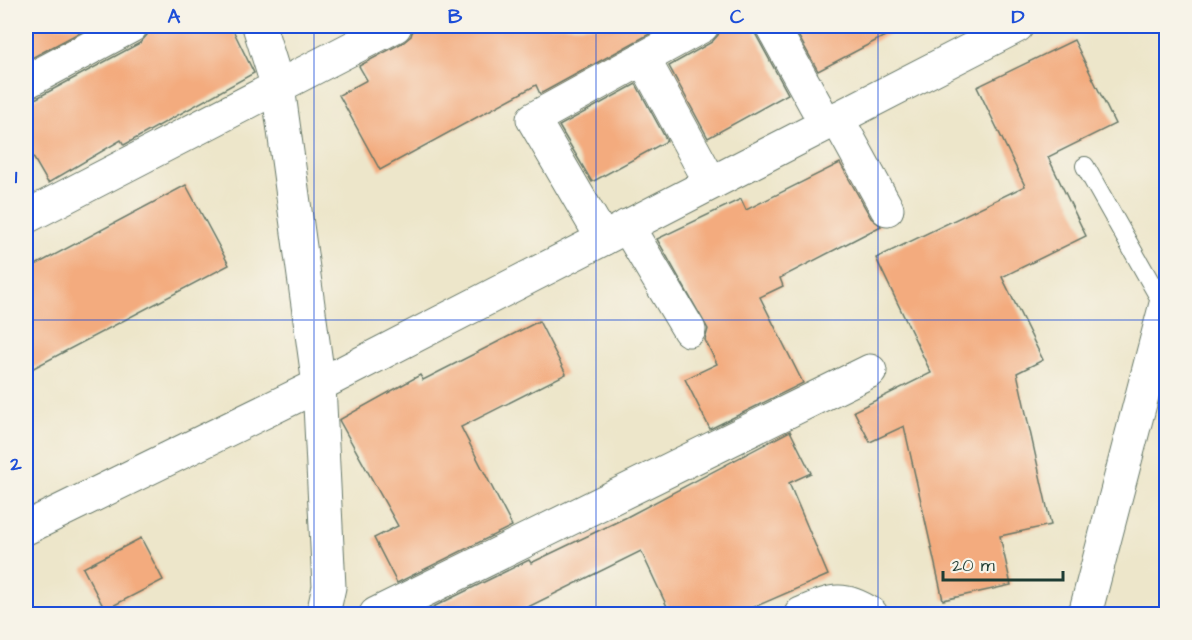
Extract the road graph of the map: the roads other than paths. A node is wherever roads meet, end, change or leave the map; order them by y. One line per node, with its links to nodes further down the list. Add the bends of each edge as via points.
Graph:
1 (131, 26): 8 (street)
2 (259, 26): 9 (street)
3 (395, 26): 9 (street)
4 (702, 26): 7 (street)
5 (772, 26): 10 (street)
6 (1017, 26): 10 (street)
7 (643, 58): 12 (street); 15 (street, via 533,119)
8 (26, 82)
9 (278, 87): 14 (street); 19 (street)
10 (831, 121): 12 (street); 13 (street)
11 (1085, 166): 16 (lane)
12 (711, 183): 15 (street)
13 (887, 209)
14 (26, 217)
15 (615, 233): 17 (street); 19 (street)
16 (1166, 306): 25 (street)
17 (689, 330)
18 (870, 371): 22 (street)
19 (319, 385): 20 (street); 21 (street, via 329,587)
20 (26, 528)
21 (323, 615)
22 (376, 615)
23 (801, 615): 24 (street, via 827,603 852,602)
24 (871, 615)
25 (1085, 615)

